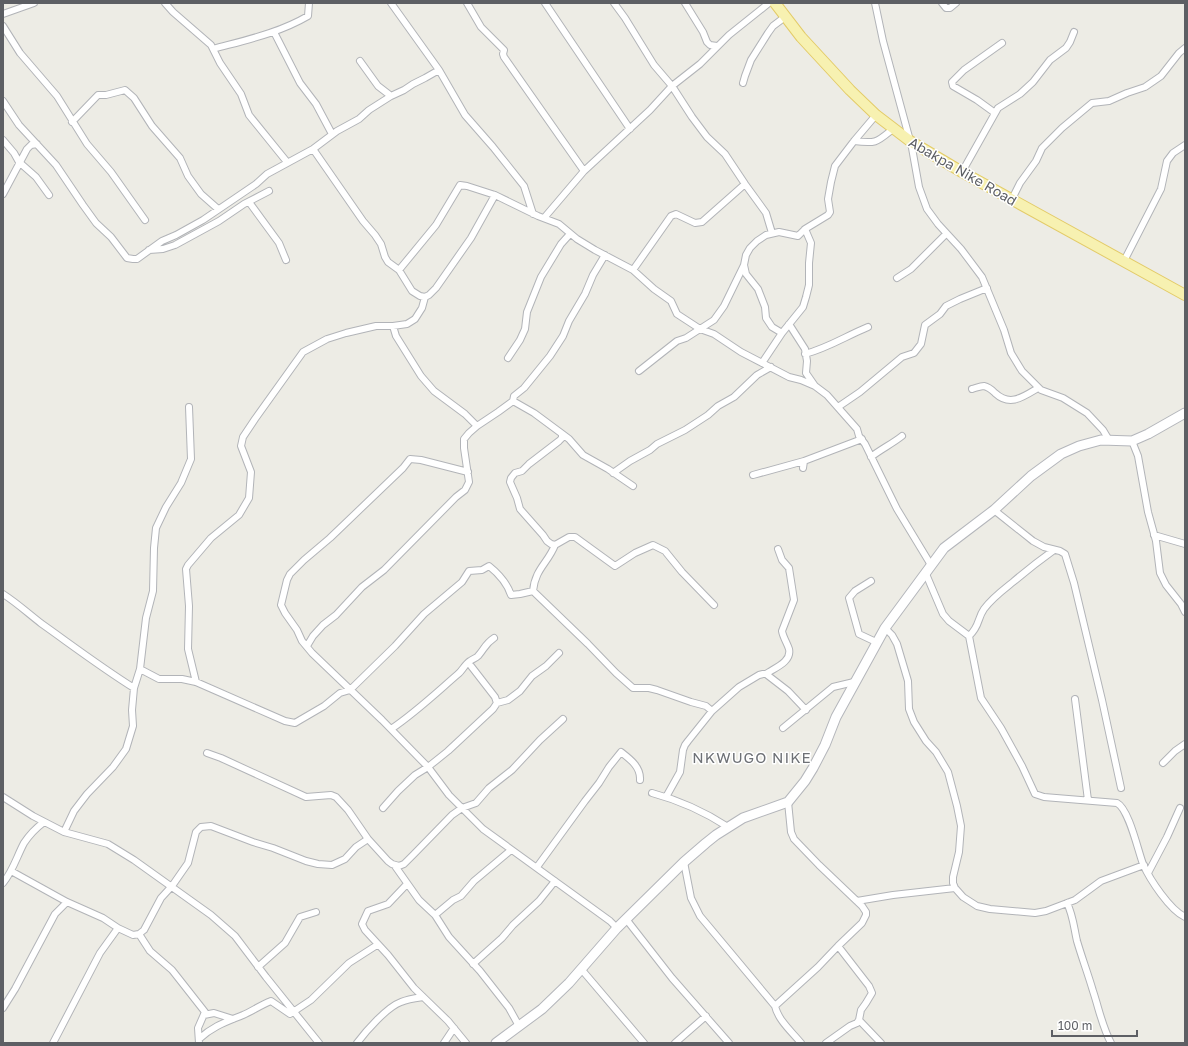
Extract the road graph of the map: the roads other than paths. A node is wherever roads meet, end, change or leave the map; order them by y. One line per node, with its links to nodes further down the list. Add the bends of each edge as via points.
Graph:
1 (34, 3): 14 (street)
2 (165, 3): 22 (street)
3 (309, 3): 17 (street, via 308,16)
4 (391, 3): 24 (street)
5 (466, 3): 45 (street, via 481,27 504,50 504,57)
6 (545, 3): 33 (street)
7 (614, 3): 26 (street, via 654,65)
8 (685, 3): 20 (street, via 707,42)
9 (769, 3): 20 (street)
10 (775, 3): 15 (main road, Abakpa Nike Road)
11 (875, 3): 38 (street)
12 (942, 3): 13 (street, via 946,8 950,8)
13 (956, 3)
14 (3, 14)
15 (785, 17): 25 (street, via 768,33 750,64); 30 (main road, Abakpa Nike Road, via 831,70)
16 (3, 26): 31 (street, via 20,53 57,96)
17 (274, 32): 22 (street); 35 (street, via 300,83 316,104)
18 (1074, 32): 29 (street, via 1066,48 1050,60 1034,82 1001,105)
19 (1002, 42): 29 (street, via 952,82 953,86)
20 (717, 46): 26 (street, via 700,64)
21 (1185, 48): 52 (street, via 1161,76 1145,87 1109,101 1092,103 1062,128 1042,148)
22 (214, 49): 44 (street, via 220,63 241,94 249,115)
23 (360, 61): 27 (street, via 378,86)
24 (439, 70): 27 (street); 55 (street, via 465,115 524,186)
25 (743, 83)
26 (672, 86): 33 (street); 47 (street, via 692,117 707,137 725,154)
27 (391, 96): 35 (street, via 359,119)
28 (3, 101): 34 (street, via 19,126)
29 (995, 113): 46 (street)
30 (876, 115): 32 (main road, Abakpa Nike Road); 37 (street)
31 (72, 122): 54 (street, via 98,95 125,90 180,158 188,176 201,194); 57 (street)
32 (894, 128): 37 (street, via 877,142); 38 (main road, Abakpa Nike Road)
33 (630, 129): 45 (street)
34 (26, 132): 39 (street); 41 (street)
35 (332, 134): 42 (street)
36 (3, 140): 43 (street)
37 (854, 141): 58 (street, via 833,171 828,199 830,212)
38 (910, 141): 46 (main road, Abakpa Nike Road); 61 (street, via 922,197 931,215)
39 (37, 144): 41 (street); 62 (street, via 56,165 96,223 127,258 137,259)
40 (1185, 146): 65 (street, via 1173,152 1167,161 1161,189)
41 (27, 148): 43 (street)
42 (313, 149): 44 (street); 67 (street, via 381,244 388,262)
43 (19, 162): 49 (street); 50 (street, via 36,177)
44 (287, 162): 54 (street)
45 (584, 171): 56 (street)
46 (962, 172): 52 (main road, Abakpa Nike Road)
47 (745, 184): 59 (street, via 766,213); 68 (street, via 702,222 695,223 676,214 671,216)
48 (269, 191): 53 (street)
49 (3, 194)
50 (49, 195)
51 (495, 195): 55 (street); 67 (street, via 460,185 436,225); 72 (street, via 471,238 436,288)
52 (1012, 199): 65 (main road, Abakpa Nike Road)
53 (249, 202): 62 (street, via 175,246); 64 (street, via 279,243)
54 (218, 210): 62 (street)
55 (533, 214): 56 (street)
56 (544, 218): 60 (street, via 558,224)
57 (144, 220)
58 (806, 229): 59 (street, via 798,236 784,232); 73 (street, via 811,243 809,285 803,307)
59 (772, 233): 66 (street, via 760,238 750,248)
60 (570, 234): 63 (street); 79 (street, via 541,277 527,312 525,329)
61 (946, 234): 69 (street, via 911,269); 70 (street, via 978,270)
62 (149, 250)
63 (605, 255): 68 (street); 86 (street, via 558,345 529,382 514,396)
64 (286, 260)
65 (1124, 261): 71 (main road, Abakpa Nike Road)
66 (744, 265): 76 (street, via 724,306 714,320); 77 (street, via 746,274 765,307 766,318 772,327)
67 (399, 270): 72 (street, via 412,291)
68 (633, 270): 76 (street, via 671,300 677,314)
69 (897, 278)
70 (987, 288): 84 (street, via 1013,357); 88 (street, via 946,306 926,324 921,344 914,353 902,357)
71 (1185, 295)
72 (425, 297): 74 (street, via 415,319 407,324)
73 (789, 324): 77 (street); 78 (street)
74 (393, 326): 90 (street, via 396,336 421,376 434,391); 125 (street, via 376,326 346,333 303,352 244,437 241,446 251,472 249,498 239,515 211,538 186,569 189,606 188,649)
75 (868, 327): 78 (street)
76 (700, 329): 80 (street, via 714,334); 82 (street, via 677,341)
77 (782, 333): 80 (street)
78 (806, 354): 83 (street, via 806,373)
79 (508, 358)
80 (762, 363): 81 (street)
81 (771, 367): 83 (street); 100 (street, via 757,375 734,397 708,415)
82 (639, 371)
83 (815, 386): 88 (street)
84 (1038, 388): 85 (street, via 1011,401 1003,399 988,387); 94 (street, via 1063,398 1082,410 1095,421)
85 (972, 389)
86 (513, 401): 90 (street); 91 (street)
87 (188, 407): 123 (street, via 191,459 156,528 154,591 146,618)
88 (838, 407): 93 (street)
89 (1185, 413): 95 (street)
90 (477, 426): 99 (street, via 463,443)
91 (562, 434): 100 (street, via 582,454); 106 (street, via 559,441 522,471 515,473 510,482 520,509 546,541)
92 (902, 436): 96 (street)
93 (862, 439): 96 (street); 97 (street)
94 (1109, 440): 95 (street); 103 (street, via 1084,444 1061,454 1031,476)
95 (1132, 441): 104 (street, via 1138,456)
96 (871, 457): 109 (street, via 897,509)
97 (804, 461): 98 (street); 101 (street)
98 (803, 468)
99 (468, 472): 120 (street, via 469,482 465,490 384,570 362,587 316,632); 120 (street, via 410,459 295,569 287,580 281,605)
100 (613, 473): 102 (street)
101 (753, 475)
102 (633, 486)
103 (994, 510): 108 (street, via 1033,541); 109 (street, via 944,548)
104 (1154, 535): 105 (street); 115 (street, via 1162,579)
105 (1185, 544)
106 (555, 545): 112 (street, via 534,580); 114 (street, via 575,537 615,566 653,545 665,550)
107 (778, 549): 124 (street, via 782,560 789,568 794,600 782,631 789,650 788,657 783,664)
108 (1054, 550): 117 (street, via 996,596 983,610 978,626); 141 (street, via 1065,554 1074,583)
109 (931, 565): 110 (street)
110 (926, 574): 116 (street); 117 (street, via 943,614)
111 (871, 581): 119 (street, via 849,598 858,634)
112 (533, 591): 128 (street, via 511,595 500,575 489,566 482,570 469,571 462,582 424,614); 132 (street, via 633,688 657,690 706,706)
113 (4, 597): 127 (street)
114 (714, 605)
115 (1185, 612)
116 (885, 628): 119 (street); 165 (street, via 897,644 908,681 909,709 919,731 948,772 961,826 953,878)
117 (969, 636): 145 (street, via 981,698 1001,728 1035,794)
118 (494, 638): 135 (street, via 486,643 477,657 439,692)
119 (876, 642): 126 (street)
120 (307, 646): 128 (street)
121 (559, 654): 130 (street, via 508,700)
122 (471, 666): 130 (street)
123 (140, 669): 125 (street, via 160,679); 127 (street)
124 (766, 674): 131 (street, via 788,691); 132 (street, via 759,675 739,687)
125 (196, 682): 128 (street, via 295,723 340,693)
126 (854, 682): 131 (street, via 834,687); 146 (street, via 813,768)
127 (134, 688): 152 (street, via 133,726 126,749 87,794)
128 (350, 690): 135 (street)
129 (1075, 698): 145 (street)
130 (497, 703): 139 (street)
131 (806, 710): 134 (street)
132 (712, 711): 144 (street, via 685,744 680,772)
133 (563, 719): 148 (street, via 476,803)
134 (784, 728)
135 (391, 730): 139 (street)
136 (1185, 744): 138 (street)
137 (207, 753): 153 (street, via 306,797 336,797)
138 (1163, 763)
139 (428, 767): 147 (street, via 411,779); 148 (street, via 446,792)
140 (640, 780): 158 (street, via 635,764 621,752)
141 (1121, 788)
142 (652, 793): 144 (street)
143 (3, 797): 150 (street)
144 (666, 797): 151 (street)
145 (1088, 800): 156 (street, via 1120,805 1126,813)
146 (788, 802): 151 (street, via 743,818); 167 (street, via 794,839)
147 (383, 808)
148 (462, 808): 154 (street, via 482,829); 157 (street, via 404,864)
149 (1180, 808): 160 (street)
150 (44, 822): 152 (street); 159 (street, via 24,843)
151 (728, 827): 155 (street)
152 (64, 832): 164 (street, via 108,844)
153 (368, 839): 157 (street); 164 (street, via 345,859 332,866 306,861 211,826 201,827 196,832 188,862)
154 (511, 850): 158 (street); 170 (street, via 474,881 461,896)
155 (684, 862): 172 (street); 182 (street, via 691,898 700,916)
156 (1144, 865): 160 (street); 168 (street, via 1102,881)
157 (395, 866): 163 (street)
158 (537, 868): 161 (street)
159 (11, 871): 162 (street); 166 (street)
160 (1148, 873): 171 (street, via 1175,912)
161 (555, 881): 174 (street); 178 (street, via 539,902)
162 (3, 883)
163 (407, 884): 170 (street); 176 (street, via 388,904 368,911 364,918 362,924)
164 (172, 886): 175 (street, via 161,898 144,930); 179 (street, via 235,936)
165 (955, 888): 167 (street); 168 (street, via 968,901 990,909 1035,913)
166 (67, 902): 173 (street, via 103,918); 183 (street, via 55,914)
167 (857, 902): 177 (street, via 866,912 865,918 862,924)
168 (1067, 903): 204 (street, via 1072,913 1077,941 1101,1023)
169 (316, 912): 179 (street, via 300,917 285,943)
170 (435, 915): 178 (street, via 449,937)
171 (1185, 917)
172 (626, 920): 174 (street); 186 (street)
173 (118, 928): 175 (street, via 133,935); 192 (street, via 100,953)
174 (617, 928): 180 (street)
175 (139, 934): 185 (street, via 150,951 172,970 190,992 205,1012)
176 (377, 945): 181 (street); 184 (street, via 349,964 311,1000)
177 (838, 946): 182 (street); 188 (street, via 871,990 871,996 861,1010)
178 (473, 964): 189 (street, via 509,1008)
179 (258, 967): 184 (street)
180 (582, 970): 189 (street, via 542,1009); 198 (street)
181 (423, 997): 190 (street); 194 (street, via 400,1002 391,1008)
182 (775, 1006): 201 (street, via 781,1019)
183 (3, 1008)
184 (294, 1011): 187 (street, via 290,1014 271,1001); 193 (street)
185 (204, 1015): 187 (street, via 214,1013); 191 (street, via 198,1028)
186 (706, 1016): 199 (street); 200 (street)
187 (233, 1019): 191 (street, via 208,1030)
188 (859, 1020): 202 (street); 203 (street)
189 (519, 1026): 197 (street)
190 (454, 1028): 195 (street); 196 (street)
191 (199, 1041)
192 (52, 1043)
193 (318, 1043)
194 (357, 1043)
195 (444, 1043)
196 (466, 1043)
197 (496, 1043)
198 (644, 1043)
199 (675, 1043)
200 (729, 1043)
201 (801, 1043)
202 (826, 1043)
203 (881, 1043)
204 (1111, 1043)

